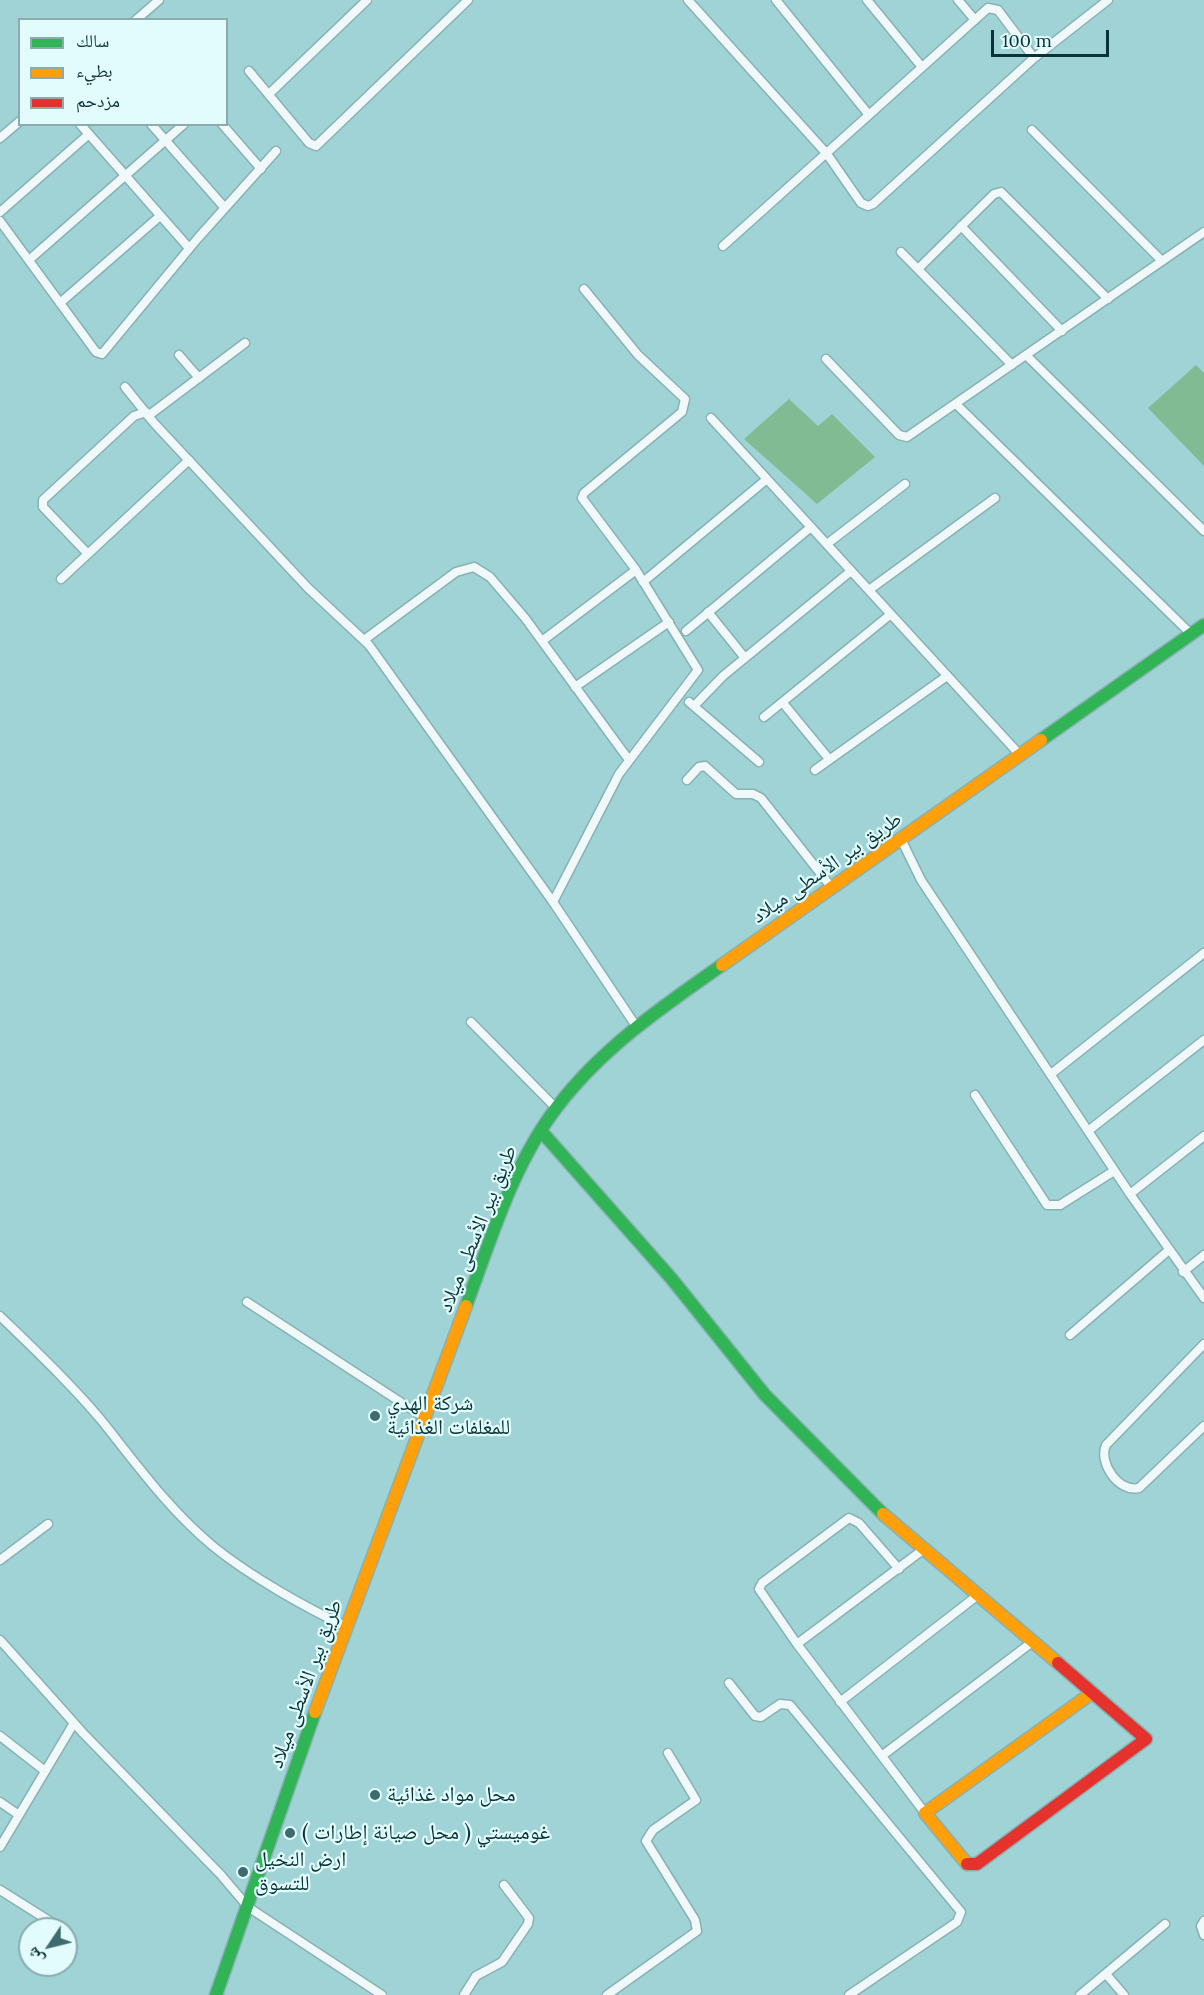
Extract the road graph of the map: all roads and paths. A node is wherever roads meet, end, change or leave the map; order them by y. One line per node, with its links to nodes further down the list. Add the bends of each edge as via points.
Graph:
1 (159, 0): 9 (street)
2 (367, 0): 14 (street)
3 (468, 0): 14 (street, via 318,145 309,143)
4 (688, 0): 26 (street)
5 (776, 0): 15 (street)
6 (867, 0): 12 (street)
7 (958, 0): 10 (street)
8 (1108, 0): 11 (street)
9 (138, 18)
10 (975, 20): 11 (street, via 995,7); 12 (street)
11 (1034, 58): 26 (street, via 871,206 861,203)
12 (922, 67): 15 (street)
13 (249, 71): 14 (street)
14 (269, 94)
15 (869, 115): 26 (street)
16 (18, 123): 23 (street)
17 (82, 126): 22 (street)
18 (153, 126): 24 (street)
19 (182, 126): 24 (street)
20 (224, 126): 27 (street)
21 (1032, 130): 39 (street)
22 (89, 134): 28 (street); 30 (street)
23 (0, 138)
24 (165, 141): 28 (street); 29 (street)
25 (276, 151): 27 (street)
26 (826, 154): 35 (street)
27 (261, 169): 29 (street)
28 (125, 176): 31 (street); 38 (street)
29 (225, 208): 36 (street)
30 (0, 212)
31 (160, 216): 36 (street); 43 (street)
32 (0, 221): 38 (street)
33 (961, 226): 40 (street); 42 (street, via 996,192 1003,193); 44 (street)
34 (1204, 232): 39 (street)
35 (723, 246)
36 (189, 248): 43 (street, via 102,354 96,352)
37 (901, 252): 40 (street)
38 (28, 260): 43 (street)
39 (1162, 261): 42 (street)
40 (918, 269): 49 (street)
41 (584, 289): 63 (street, via 638,355 685,399 682,412 582,496)
42 (1108, 299): 44 (street)
43 (60, 303)
44 (1062, 331): 47 (street)
45 (245, 343): 50 (street)
46 (179, 355): 50 (street)
47 (1026, 356): 49 (street); 60 (street)
48 (826, 359): 52 (street, via 903,438)
49 (1012, 365): 52 (street)
50 (200, 378): 53 (street)
51 (124, 387): 53 (street)
52 (956, 404): 73 (street)
53 (147, 414): 55 (street); 62 (street, via 134,416 43,501 43,507)
54 (711, 418): 56 (street)
55 (189, 460): 62 (street); 74 (street, via 308,588)
56 (767, 479): 59 (street); 66 (street)
57 (905, 484): 61 (street)
58 (995, 498): 67 (street)
59 (811, 527): 61 (street); 68 (street)
60 (1204, 531)
61 (826, 544): 64 (street)
62 (88, 554): 65 (street)
63 (636, 570): 66 (street); 75 (street)
64 (852, 571): 67 (street); 76 (street)
65 (61, 579)
66 (643, 582): 70 (street)
67 (869, 590): 69 (street)
68 (708, 612): 72 (street); 76 (street)
69 (891, 614): 77 (street); 79 (street)
70 (669, 622): 78 (street); 83 (street, via 697,665 697,673)
71 (1204, 625): 73 (main road, طريق بير الأسطى ميلاد)
72 (686, 631)
73 (1191, 634): 81 (main road, طريق بير الأسطى ميلاد)
74 (364, 640): 75 (street, via 456,572 474,567 486,572); 89 (street)
75 (542, 641): 78 (street)
76 (745, 658): 84 (street, via 692,704)
77 (947, 676): 81 (street); 82 (street)
78 (575, 687): 83 (street)
79 (783, 703): 80 (street); 82 (street)
80 (764, 717)
81 (1020, 755): 87 (main road, طريق بير الأسطى ميلاد)
82 (829, 759): 85 (street)
83 (629, 760): 89 (street)
84 (759, 762)
85 (815, 770)
86 (687, 780): 88 (street, via 705,766 736,794 759,796)
87 (901, 839): 88 (main road, طريق بير الأسطى ميلاد); 94 (street, via 921,880)
88 (832, 888): 92 (main road, طريق بير الأسطى ميلاد)
89 (553, 902): 92 (street)
90 (1204, 953): 94 (street)
91 (471, 1022): 96 (street)
92 (636, 1026): 96 (main road, طريق بير الأسطى ميلاد, via 593,1065)
93 (1204, 1040): 98 (street)
94 (1051, 1074): 98 (street)
95 (975, 1095): 100 (street, via 1047,1205 1060,1205)
96 (556, 1108): 97 (main road, طريق بير الأسطى ميلاد)
97 (541, 1131): 110 (main road, طريق بير الأسطى ميلاد, via 503,1208); 113 (main road, via 651,1254 785,1418)
98 (1088, 1131): 100 (street)
99 (1204, 1136): 101 (street)
100 (1113, 1171): 101 (street)
101 (1130, 1194): 102 (street)
102 (1169, 1250): 104 (street); 108 (street)
103 (1204, 1255): 104 (street)
104 (1183, 1272): 105 (street)
105 (1204, 1298)
106 (247, 1302): 110 (street)
107 (0, 1316): 117 (street, via 81,1398 163,1498 214,1546 318,1614)
108 (1070, 1335)
109 (1204, 1344): 111 (street, via 1106,1445 1105,1463 1121,1484 1128,1489 1139,1488)
110 (425, 1418): 117 (main road, طريق بير الأسطى ميلاد)
111 (1204, 1426)
112 (48, 1524): 114 (street)
113 (924, 1549): 115 (street); 116 (main road)
114 (0, 1560)
115 (899, 1569): 120 (street); 120 (street, via 859,1523 844,1520 760,1586 761,1595)
116 (978, 1595): 119 (main road); 123 (street)
117 (347, 1627): 135 (main road, طريق بير الأسطى ميلاد)
118 (0, 1640): 124 (street)
119 (1031, 1643): 122 (main road); 127 (street)
120 (797, 1644): 123 (street)
121 (729, 1683): 145 (street, via 755,1716 761,1717 780,1704 790,1705 962,1912 957,1922)
122 (1092, 1693): 130 (main road); 130 (main road, via 1146,1739 977,1864 965,1864)
123 (840, 1702): 127 (street)
124 (74, 1723): 128 (street); 135 (street)
125 (0, 1736): 128 (street)
126 (668, 1753): 144 (street, via 696,1800 653,1830 646,1841 695,1920 697,1931)
127 (883, 1755): 130 (street)
128 (45, 1771): 131 (street)
129 (0, 1802): 131 (street)
130 (925, 1813)
131 (19, 1815): 132 (street)
132 (0, 1847)
133 (504, 1885): 143 (street, via 529,1918 528,1924 502,1962 476,1976)
134 (0, 1890): 136 (street)
135 (248, 1907): 141 (main road, طريق بير الأسطى ميلاد); 142 (street)
136 (43, 1917)
137 (1204, 1921): 139 (street)
138 (1165, 1924): 140 (street)
139 (1204, 1935)
140 (1106, 1974): 146 (street); 147 (street)
141 (216, 1995)
142 (382, 1995)
143 (464, 1995)
144 (608, 1995)
145 (849, 1995)
146 (1080, 1995)
147 (1124, 1995)

